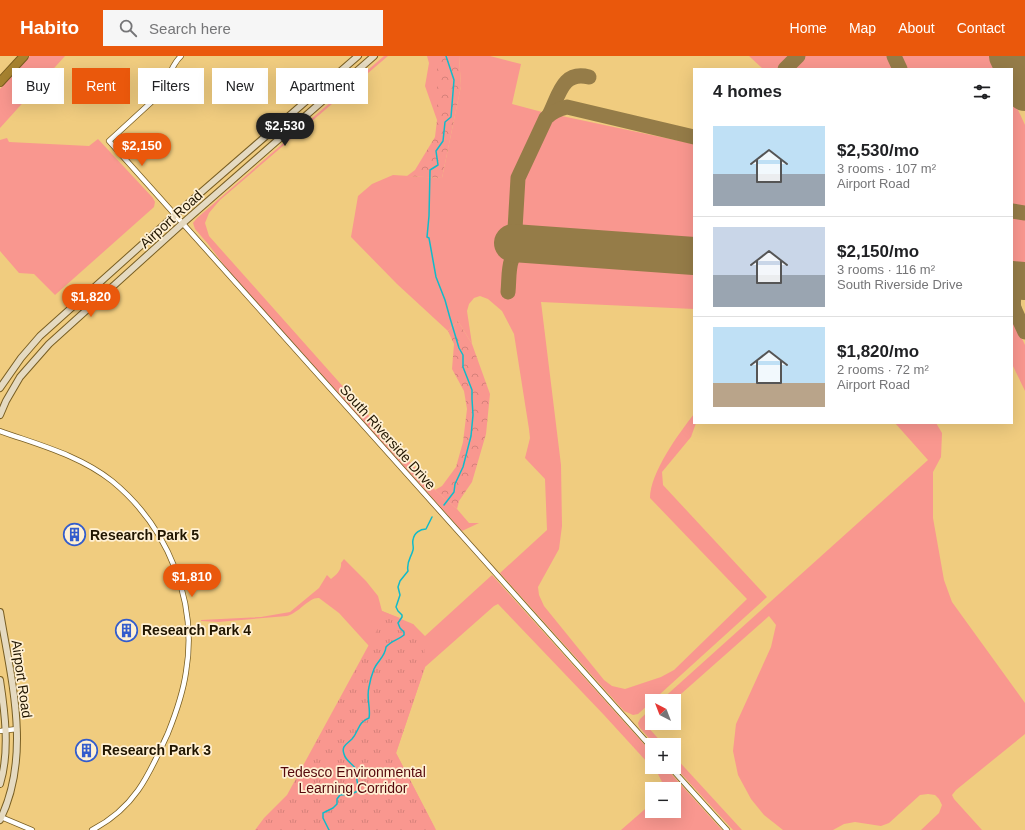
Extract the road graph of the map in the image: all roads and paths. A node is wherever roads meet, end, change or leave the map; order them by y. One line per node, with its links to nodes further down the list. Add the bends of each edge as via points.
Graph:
1 (24, 56): 5 (highway)
2 (181, 56): 6 (street, South Riverside Drive, via 173,67 164,89 109,141)
3 (358, 56): 6 (main road, Airport Road)
4 (374, 56): 7 (main road, Airport Road)
5 (0, 82)
6 (175, 215): 7 (street, South Riverside Drive); 8 (main road, Airport Road, via 40,336 20,358)
7 (183, 224): 9 (main road, Airport Road, via 49,344 20,377); 15 (street, South Riverside Drive)
8 (0, 388)
9 (0, 415)
10 (0, 430): 20 (street, via 77,459 112,481 134,502 154,527 170,556 182,591 187,618 188,657 184,686 175,716 146,778 134,796 117,813)
11 (0, 612): 13 (main road, Airport Road)
12 (0, 680): 14 (main road, Airport Road, via 4,707)
13 (17, 729): 14 (street); 18 (main road, Airport Road, via 13,781)
14 (3, 730): 17 (main road, Airport Road, via 4,760)
15 (645, 740)
16 (676, 774): 21 (street)
17 (0, 784)
18 (1, 819): 19 (street)
19 (32, 830)
20 (92, 830)
21 (727, 830)

